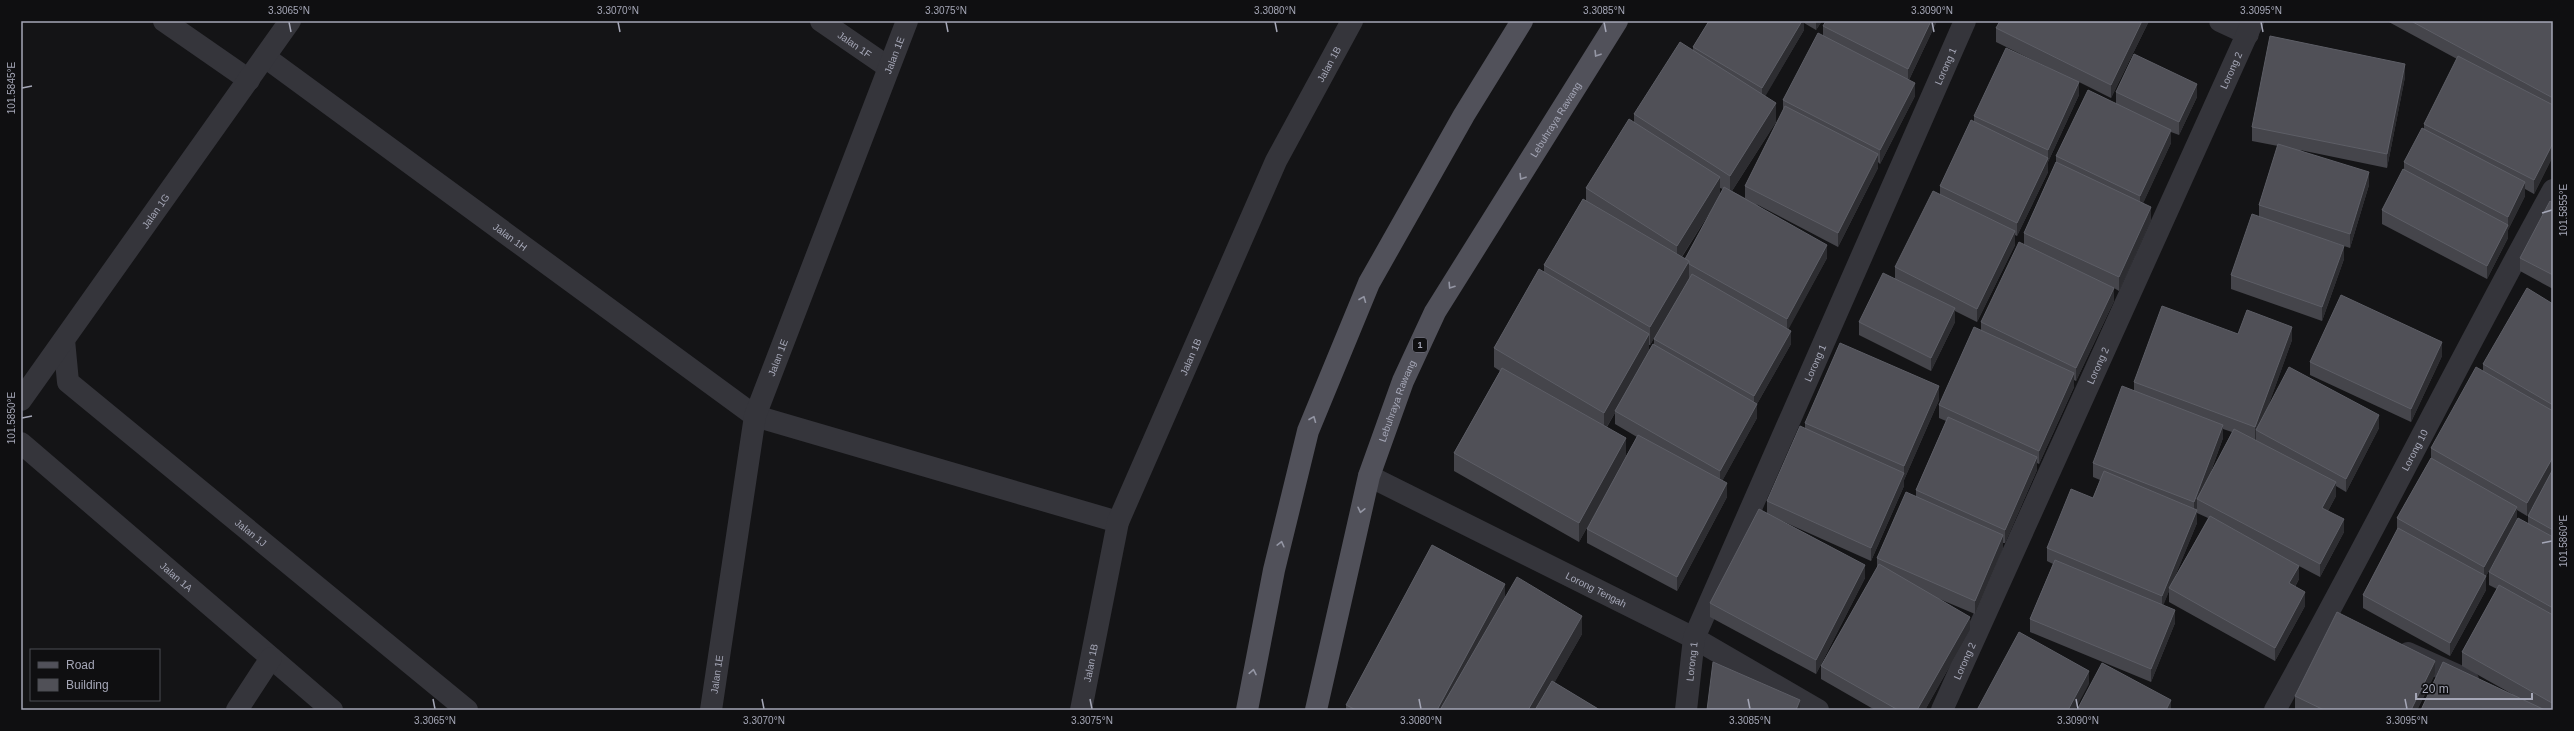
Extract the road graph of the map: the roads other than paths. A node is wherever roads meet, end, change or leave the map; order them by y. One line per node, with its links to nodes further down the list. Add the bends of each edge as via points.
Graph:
1 (164, 21): 13 (street)
2 (290, 21): 11 (street, Jalan 1G)
3 (821, 21): 12 (street, Jalan 1F)
4 (907, 21): 12 (street, Jalan 1E)
5 (1352, 21): 20 (street, Jalan 1B, via 1276,161)
6 (1522, 21): 32 (main road, one-way to 6, via 1274,570 1308,431 1369,283 1464,115)
7 (1617, 21): 19 (main road, Lebuhraya Rawang / 1, one-way to 19, via 1435,312 1403,381)
8 (1965, 21): 23 (street, Lorong 1)
9 (2220, 21): 10 (street)
10 (2250, 28): 36 (street, Lorong 2)
11 (265, 56): 13 (street, Jalan 1G); 17 (street, Jalan 1H)
12 (888, 67): 17 (street, Jalan 1E)
13 (249, 80): 15 (street, Jalan 1G)
14 (2553, 190): 21 (street, Lorong 10, via 2489,306)
15 (64, 340): 16 (street, Jalan 1G); 29 (street, Jalan 1J, via 68,382)
16 (21, 400)
17 (755, 416): 20 (street); 30 (street, Jalan 1E)
18 (21, 443): 25 (street, Jalan 1A)
19 (1369, 476): 23 (street, Lorong Tengah); 33 (main road, Lebuhraya Rawang / 1, one-way to 33)
20 (1118, 522): 31 (street, Jalan 1B)
21 (2327, 616): 22 (street); 37 (street, Lorong 10)
22 (2348, 626)
23 (1694, 638): 34 (street, Lorong 1); 35 (street, Lorong Tengah)
24 (2391, 646): 26 (street)
25 (271, 658): 27 (street); 28 (street, Jalan 1A)
26 (2485, 687)
27 (237, 710)
28 (332, 710)
29 (467, 710)
30 (711, 710)
31 (1081, 710)
32 (1247, 710)
33 (1316, 710)
34 (1686, 710)
35 (1818, 710)
36 (1942, 710)
37 (2274, 710)

